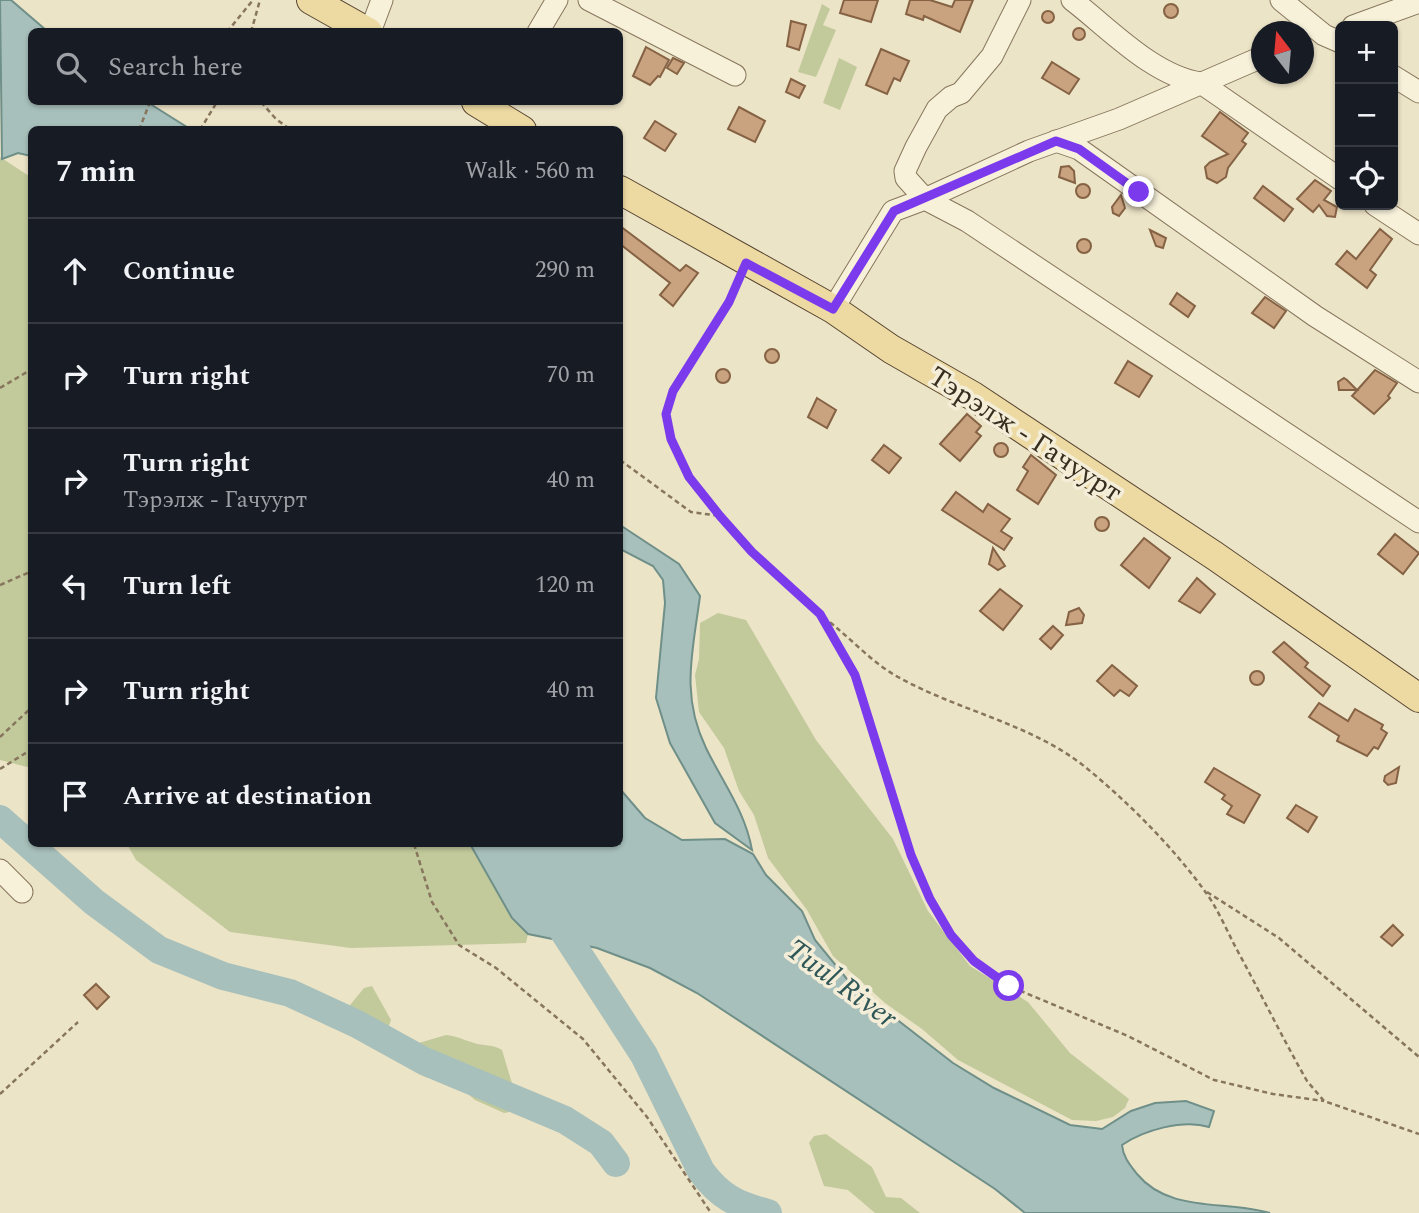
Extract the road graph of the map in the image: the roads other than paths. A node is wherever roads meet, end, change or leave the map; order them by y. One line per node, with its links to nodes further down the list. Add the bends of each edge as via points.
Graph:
1 (311, 0): 10 (main road)
2 (382, 0): 11 (street)
3 (557, 0): 12 (street)
4 (589, 0): 15 (street)
5 (1020, 0): 24 (street, via 992,57 961,93 937,109 916,147 906,178)
6 (1072, 0): 17 (street, via 1141,54 1184,80)
7 (1281, 0): 13 (street)
8 (1419, 2): 9 (street)
9 (1367, 21)
10 (362, 28)
11 (371, 28)
12 (540, 28)
13 (1327, 37)
14 (1251, 62): 17 (street)
15 (735, 75)
16 (1398, 79): 18 (street)
17 (1201, 83): 21 (street); 22 (street)
18 (1419, 92)
19 (488, 105): 20 (main road)
20 (517, 126)
21 (1056, 141): 24 (street); 28 (street, via 1079,149 1306,310)
22 (1335, 176)
23 (623, 192): 27 (main road, Тэрэлж - Гачуурт)
24 (925, 199): 27 (street, via 894,211); 29 (street, via 967,221)
25 (1383, 210): 26 (street)
26 (1419, 234)
27 (833, 309): 30 (main road, Тэрэлж - Гачуурт, via 1168,526)
28 (1419, 382)
29 (1419, 522)
30 (1419, 698)
31 (0, 870): 32 (street)
32 (23, 892)

